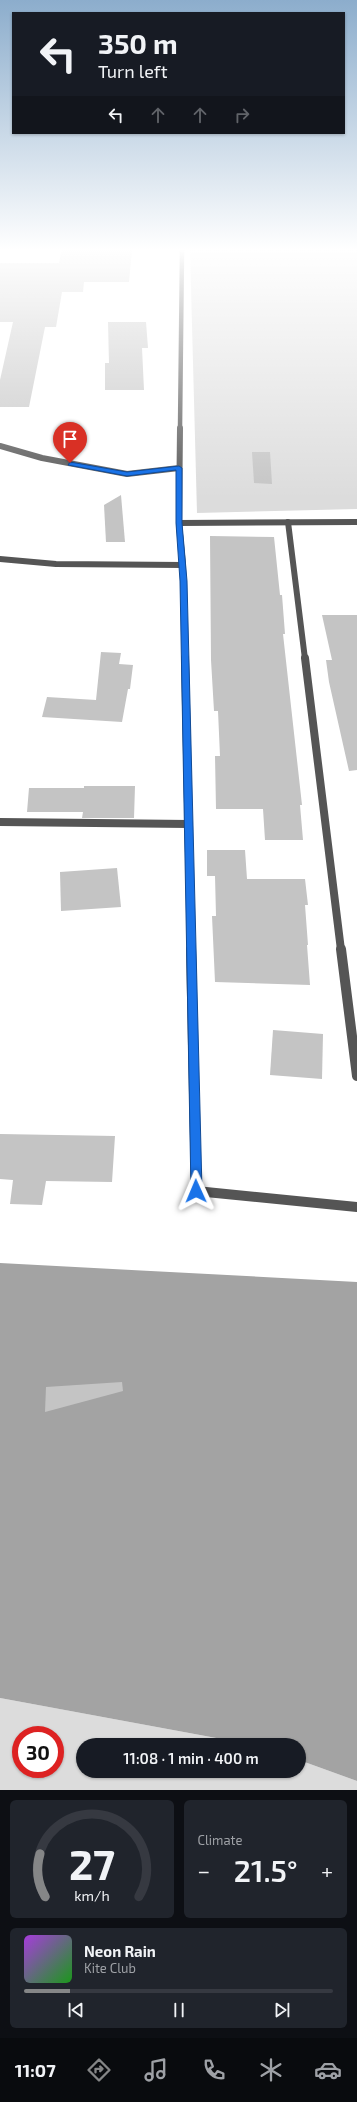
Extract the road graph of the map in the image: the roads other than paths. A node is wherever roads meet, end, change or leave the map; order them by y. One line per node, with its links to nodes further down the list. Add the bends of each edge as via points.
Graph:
1 (181, 333): 3 (street)
2 (0, 446): 3 (street, via 42,458 127,474)
3 (179, 468): 6 (street)
4 (288, 522): 5 (street); 6 (street); 11 (street)
5 (357, 522)
6 (179, 523): 8 (street)
7 (0, 559): 8 (street, via 56,564)
8 (183, 565): 10 (street)
9 (0, 822): 10 (street)
10 (189, 824): 12 (street, via 196,1191)
11 (357, 1076)
12 (357, 1207)

